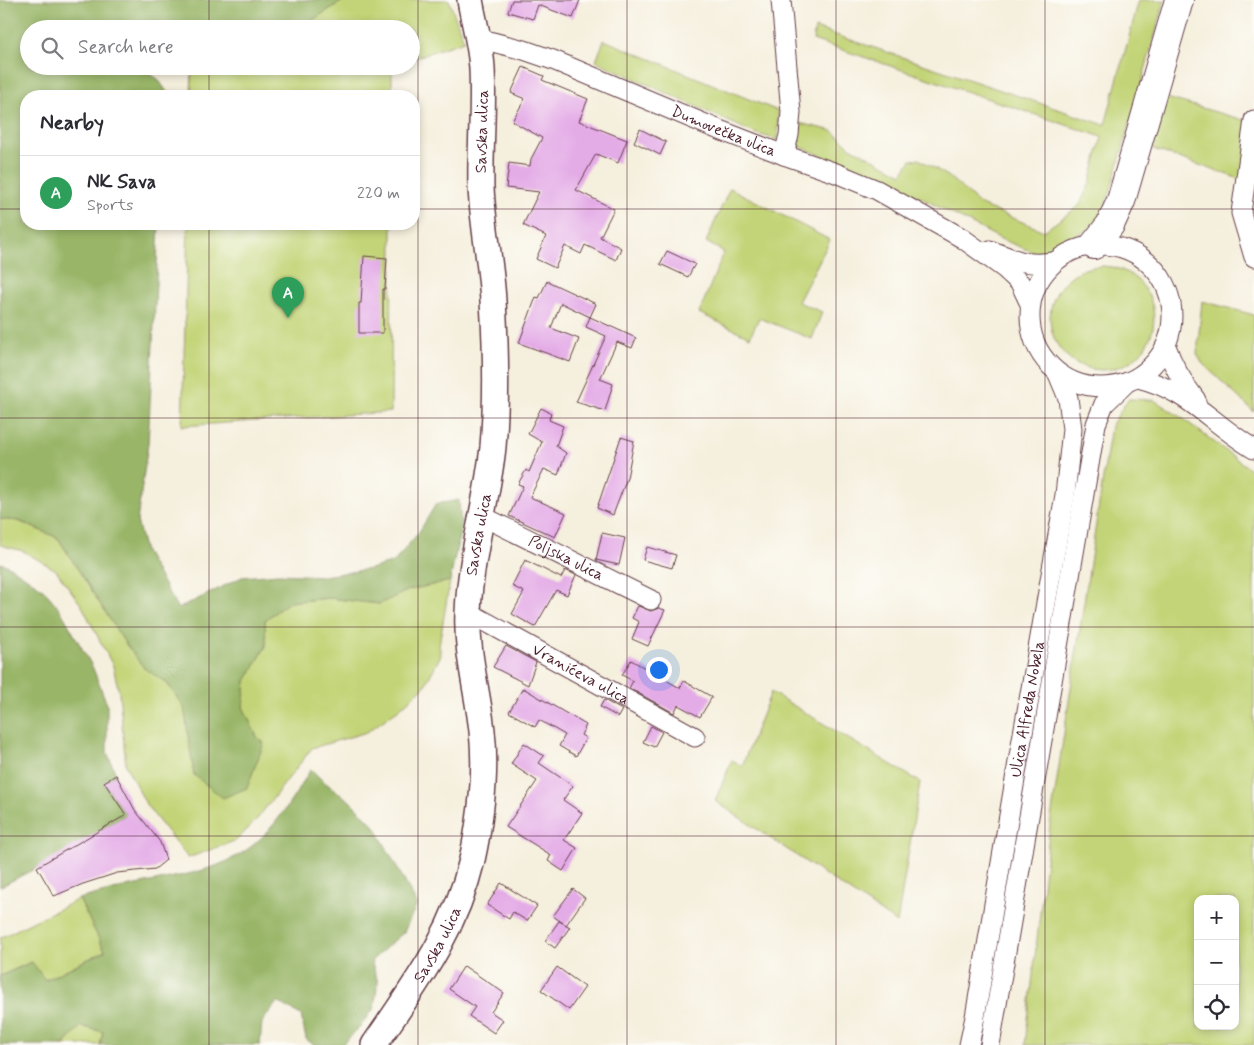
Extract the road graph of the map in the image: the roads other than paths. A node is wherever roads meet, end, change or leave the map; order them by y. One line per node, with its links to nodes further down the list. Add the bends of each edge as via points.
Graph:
1 (470, 0): 4 (main road, Savska ulica)
2 (781, 0): 6 (street, via 791,112)
3 (1179, 0): 8 (highway, via 1121,201 1110,225)
4 (477, 38): 6 (street, Dumovečka ulica, via 553,60); 17 (main road, Savska ulica, via 482,71 481,189 495,352 493,448)
5 (1254, 120): 9 (street, via 1241,213)
6 (784, 155): 7 (street, Dumovečka ulica, via 877,190)
7 (962, 238): 10 (street, Dumovečka ulica, via 1018,261 1035,265); 11 (street, Dumovečka ulica, via 1020,283)
8 (1094, 245): 10 (street, via 1072,250); 12 (street, via 1115,246 1135,254 1152,266 1165,284 1171,304 1172,326)
9 (1254, 258)
10 (1054, 262): 11 (street, via 1043,274)
11 (1030, 304): 13 (street, via 1034,343)
12 (1166, 346): 14 (street, via 1154,364); 15 (street, via 1178,376)
13 (1058, 374): 14 (street, via 1079,385 1102,388); 22 (street, Ulica Alfreda Nobela, via 1068,398 1072,429 1066,495)
14 (1131, 381): 15 (street, via 1166,387); 23 (street, Ulica Alfreda Nobela, via 1104,404 1096,424)
15 (1204, 412): 16 (street)
16 (1250, 439)
17 (482, 516): 18 (street, Poljska ulica); 19 (main road, Savska ulica)
18 (651, 600)
19 (468, 612): 20 (street, Vranićeva ulica); 21 (main road, Savska ulica, via 484,759 480,816 471,860 459,903 443,938)
20 (695, 737)
21 (374, 1045)
22 (969, 1045)
23 (990, 1045)

